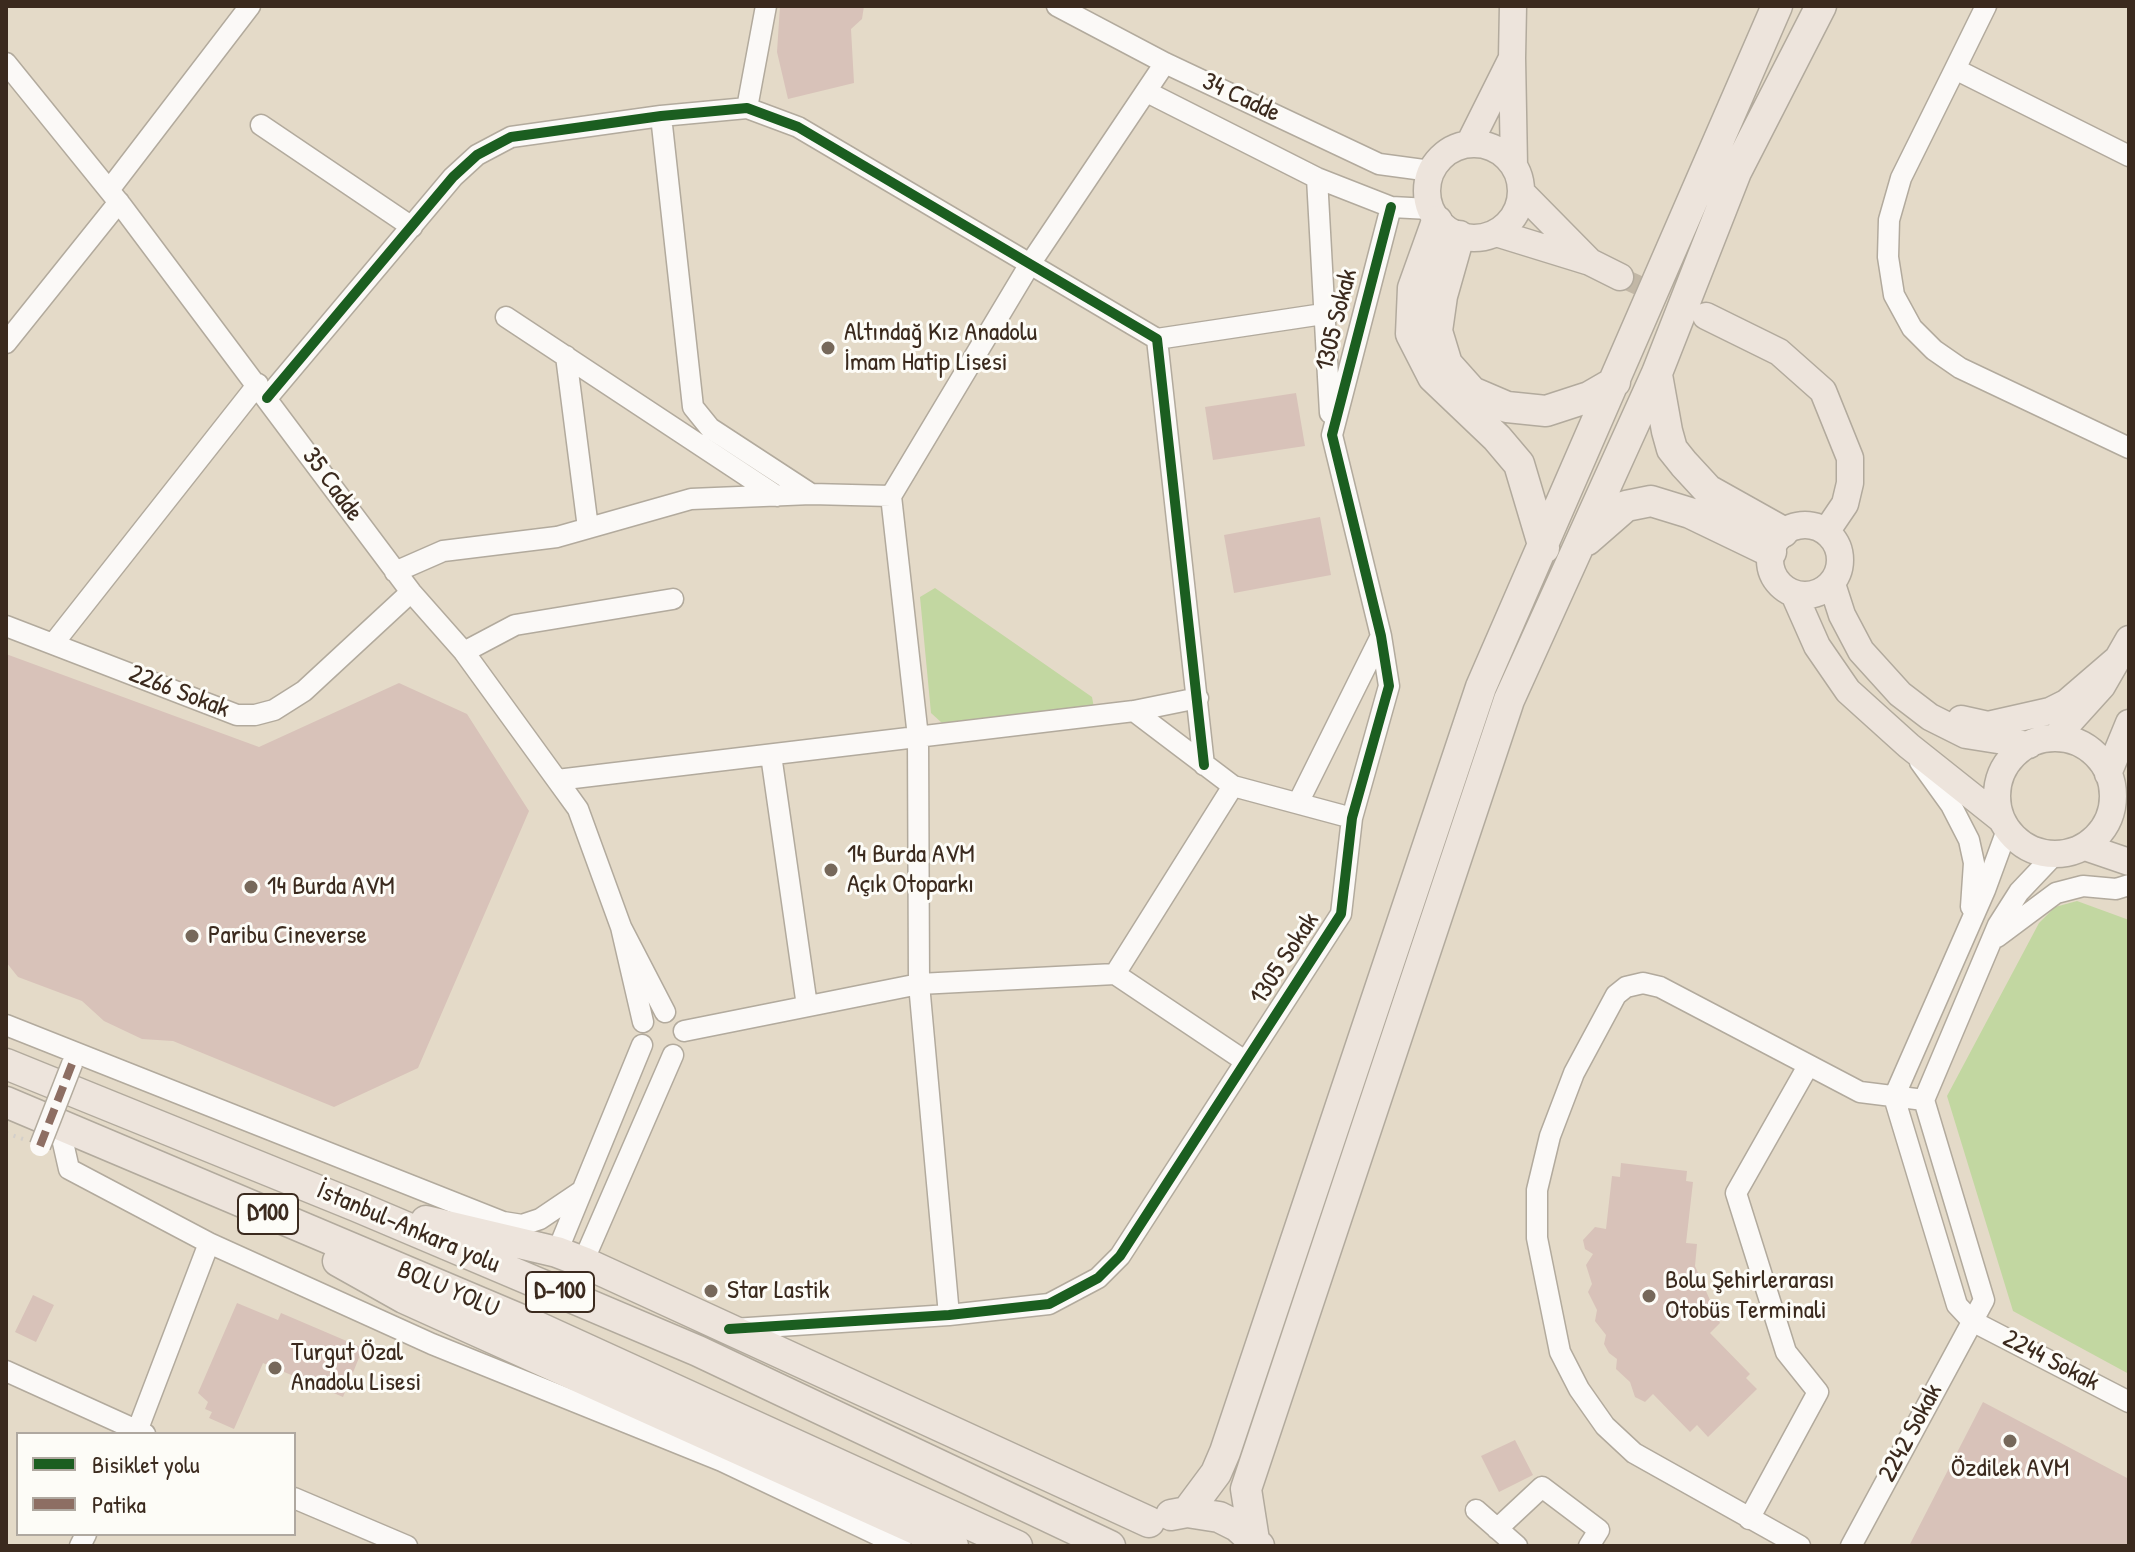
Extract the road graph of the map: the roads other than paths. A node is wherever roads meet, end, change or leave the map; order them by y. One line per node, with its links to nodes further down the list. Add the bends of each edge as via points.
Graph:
1 (250, 6): 22 (street)
2 (766, 6): 13 (street)
3 (1057, 6): 10 (street, 34 Cadde)
4 (1513, 6): 8 (main road)
5 (1777, 6): 37 (highway)
6 (1821, 6): 36 (highway, via 1736,172)
7 (1986, 6): 11 (street)
8 (1512, 58): 16 (main road); 18 (main road)
9 (6, 63): 22 (street, 35 Cadde)
10 (1165, 63): 12 (street); 19 (street, 34 Cadde, via 1379,164)
11 (1955, 69): 17 (street); 40 (street, via 1901,178 1889,220 1894,295 1912,328 1960,368)
12 (1147, 92): 20 (street); 28 (street)
13 (747, 108): 14 (street); 28 (street, via 798,127)
14 (661, 116): 25 (street, via 511,137 477,155); 41 (street, via 693,407 710,428)
15 (261, 125): 25 (street)
16 (1469, 144): 18 (main road, via 1494,148); 19 (main road, via 1440,157)
17 (2129, 156)
18 (1514, 166): 21 (main road)
19 (1431, 171): 24 (main road, via 1427,184)
20 (1317, 178): 23 (street); 30 (street)
21 (1521, 192): 26 (main road, via 1514,216); 27 (main road)
22 (114, 196): 34 (street); 38 (street, 35 Cadde)
23 (1391, 207): 24 (street); 39 (street, 1305 Sokak)
24 (1442, 222): 26 (main road, via 1471,238); 37 (highway, via 1437,331 1447,364 1472,392 1507,407 1546,411); 48 (highway, via 1413,288 1411,334 1433,377 1519,464)
25 (412, 227): 38 (street)
26 (1496, 233): 27 (main road)
27 (1590, 262): 29 (main road)
28 (1030, 264): 33 (street); 43 (street)
29 (1620, 277)
30 (1323, 314): 33 (street); 39 (street)
31 (1706, 316): 45 (main road, via 1779,352 1823,391 1850,471 1845,504)
32 (506, 317): 35 (street)
33 (1157, 339): 59 (street)
34 (6, 343)
35 (566, 356): 42 (street); 44 (street)
36 (1657, 373): 46 (highway, via 1672,449 1708,490); 47 (highway)
37 (1615, 382): 48 (highway)
38 (262, 391): 49 (street, 35 Cadde); 56 (street)
39 (1332, 435): 55 (street, 1305 Sokak)
40 (2129, 448)
41 (811, 494): 42 (street); 43 (street)
42 (777, 496): 44 (street, via 691,499)
43 (891, 496): 63 (street)
44 (588, 528): 49 (street, via 557,537 443,551)
45 (1826, 532): 46 (main road, via 1805,525); 50 (main road, via 1841,562)
46 (1777, 542): 47 (highway, via 1651,501 1626,506); 52 (main road, via 1773,575)
47 (1583, 543): 119 (highway, via 1509,700 1246,1489)
48 (1544, 548): 115 (highway, via 1481,687 1225,1452)
49 (395, 572): 51 (street, 35 Cadde)
50 (1832, 584): 52 (main road, via 1812,596); 61 (main road, via 1861,651 1900,694)
51 (411, 592): 56 (street, 2266 Sokak, via 304,691 255,715 237,715); 58 (street, 35 Cadde)
52 (1794, 594): 66 (main road, via 1833,672 1858,702)
53 (673, 599): 58 (street, via 515,625)
54 (6, 626): 56 (street, 2266 Sokak)
55 (1381, 636): 72 (street); 74 (street, 1305 Sokak, via 1389,686)
56 (53, 644)
57 (2123, 650): 61 (main road, via 2066,703 2039,715 1988,725); 64 (main road, via 2102,686)
58 (464, 652): 70 (street, 35 Cadde)
59 (1198, 698): 60 (street); 68 (street)
60 (1134, 711): 63 (street); 68 (street)
61 (1930, 717): 65 (main road, via 1982,739)
62 (2129, 723): 69 (main road)
63 (918, 737): 67 (street); 84 (street)
64 (2055, 738): 65 (main road); 69 (main road, via 2088,748)
65 (2029, 745): 75 (main road, via 2005,766 1998,783)
66 (1909, 746): 75 (main road); 81 (street, via 1969,840 1974,890)
67 (771, 755): 70 (street); 85 (street)
68 (1204, 765): 71 (street)
69 (2108, 774): 73 (main road)
70 (557, 780): 80 (street, 35 Cadde, via 578,809)
71 (1233, 786): 72 (street); 83 (street)
72 (1298, 803): 74 (street)
73 (2121, 808): 76 (main road)
74 (1352, 818): 92 (street, 1305 Sokak, via 1341,914)
75 (2004, 825): 77 (main road, via 2029,848); 81 (street)
76 (2085, 847): 77 (main road); 78 (main road)
77 (2055, 854): 82 (street, via 2019,892)
78 (2129, 862)
79 (2129, 885): 82 (street, via 2083,886 2056,893)
80 (621, 927): 86 (street); 87 (street)
81 (1967, 932): 96 (street)
82 (1987, 944): 97 (street)
83 (1115, 974): 84 (street); 92 (street)
84 (919, 984): 85 (street); 105 (street)
85 (807, 1006): 89 (street)
86 (665, 1012): 87 (street); 89 (street, via 678,1018)
87 (643, 1022): 90 (street)
88 (6, 1025): 101 (street, via 503,1222 522,1225 540,1219)
89 (684, 1031): 91 (street)
90 (642, 1045): 91 (street, via 659,1057); 101 (street)
91 (673, 1055): 104 (street)
92 (1245, 1061): 105 (street, 1305 Sokak, via 1120,1256 1098,1278 1049,1304)
93 (6, 1064): 102 (highway, İstanbul-Ankara yolu / D-100)
94 (72, 1064): 99 (street, bridge)
95 (1808, 1066): 96 (street, via 1860,1092); 116 (street, via 1736,1193 1786,1352 1818,1392); 116 (street, via 1660,987 1626,987 1616,995 1574,1073 1537,1190 1545,1292 1560,1352 1579,1389 1605,1426 1634,1453)
96 (1894, 1097): 97 (street); 106 (street, via 1957,1305)
97 (1924, 1100): 106 (street, 2242 Sokak, via 1984,1300)
98 (6, 1102): 99 (highway, BOLU YOLU / D100)
99 (50, 1135): 100 (highway, BOLU YOLU / D100); 103 (street, via 69,1169)
100 (206, 1188): 107 (highway, BOLU YOLU / D100); 123 (highway, via 404,1298)
101 (580, 1192): 104 (street)
102 (356, 1206): 104 (highway); 120 (highway, İstanbul-Ankara yolu / D-100, via 698,1351)
103 (209, 1243): 112 (street); 122 (street, via 432,1344 722,1461)
104 (570, 1257): 108 (highway)
105 (949, 1315): 108 (street, 1305 Sokak)
106 (1972, 1321): 110 (street, 2244 Sokak); 128 (street, 2242 Sokak)
107 (531, 1324): 124 (highway, BOLU YOLU / D-100)
108 (729, 1329): 117 (highway)
109 (6, 1371): 111 (street)
110 (2129, 1402)
111 (137, 1432)
112 (139, 1432)
113 (296, 1499): 121 (street)
114 (1476, 1510): 118 (street)
115 (1187, 1512): 117 (highway); 119 (highway, via 1219,1517)
116 (1749, 1519): 127 (street)
117 (1149, 1522): 120 (highway)
118 (1497, 1529): 125 (street); 126 (street, via 1542,1487 1599,1530)
119 (1256, 1543)
120 (1111, 1545)
121 (407, 1546)
122 (901, 1546)
123 (953, 1546)
124 (1017, 1546)
125 (1517, 1546)
126 (1589, 1546)
127 (1800, 1546)
128 (1851, 1546)

